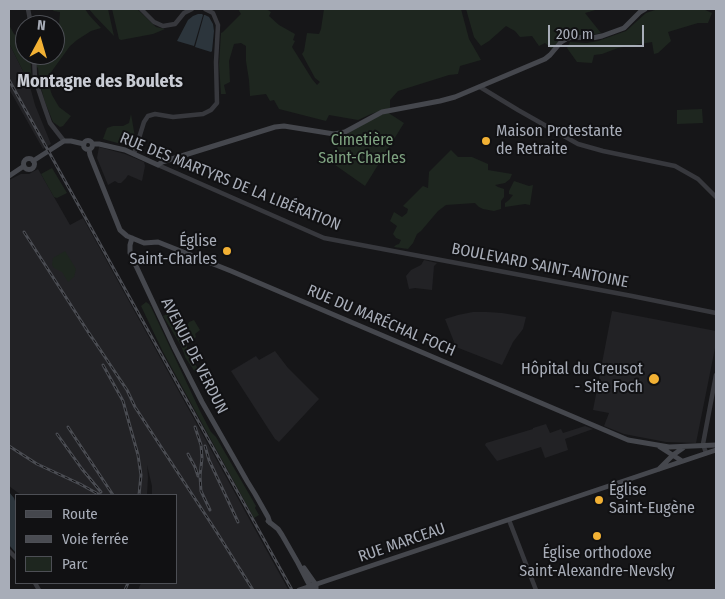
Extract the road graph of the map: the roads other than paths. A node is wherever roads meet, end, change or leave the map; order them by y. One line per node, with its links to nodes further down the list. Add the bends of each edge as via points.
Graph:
1 (141, 9): 2 (street, via 154,22 169,26)
2 (192, 9)
3 (205, 9): 10 (street, via 213,14 218,25 217,104 203,114 173,118 149,115)
4 (645, 9): 6 (main road, via 624,28 592,38 566,39 545,59)
5 (34, 65): 7 (street, via 35,79 50,123)
6 (480, 87): 14 (main road, via 446,100 382,112 345,132 334,134 275,127); 16 (street, via 578,144 675,166 698,179)
7 (64, 142): 8 (main road); 15 (main road, via 34,160 32,168 24,166)
8 (84, 144): 9 (main road, via 88,141); 12 (main road)
9 (93, 144): 11 (main road, RUE DES MARTYRS DE LA LIBÉRATION); 12 (main road)
10 (137, 146): 11 (street); 13 (street)
11 (121, 149): 13 (main road, RUE DES MARTYRS DE LA LIBÉRATION)
12 (89, 150): 17 (main road, via 118,225)
13 (134, 154): 14 (main road, RUE DES MARTYRS DE LA LIBÉRATION)
14 (158, 165): 18 (street, RUE DES MARTYRS DE LA LIBÉRATION, via 324,238)
15 (9, 176)
16 (716, 197)
17 (132, 238): 21 (main road, RUE DU MARÉCHAL FOCH, via 144,243 158,242 628,440); 31 (main road, AVENUE DE VERDUN, via 130,253 202,402 266,518 278,529)
18 (359, 244): 19 (street, BOULEVARD SAINT-ANTOINE)
19 (716, 313)
20 (716, 375): 23 (street)
21 (655, 445): 24 (main road, RUE DU MARÉCHAL FOCH); 27 (main road)
22 (716, 445): 23 (main road, RUE DU MARÉCHAL FOCH)
23 (703, 446): 24 (main road, RUE DU MARÉCHAL FOCH); 26 (street)
24 (686, 447): 27 (main road)
25 (716, 450): 26 (main road, RUE MARCEAU)
26 (706, 453): 28 (main road, RUE MARCEAU)
27 (673, 455): 28 (main road); 29 (main road)
28 (682, 461): 29 (main road, RUE MARCEAU)
29 (657, 470): 30 (main road, RUE MARCEAU)
30 (509, 520): 31 (main road, RUE MARCEAU); 33 (street)
31 (313, 588): 32 (main road, RUE MARCEAU)
32 (301, 590)
33 (536, 590)

